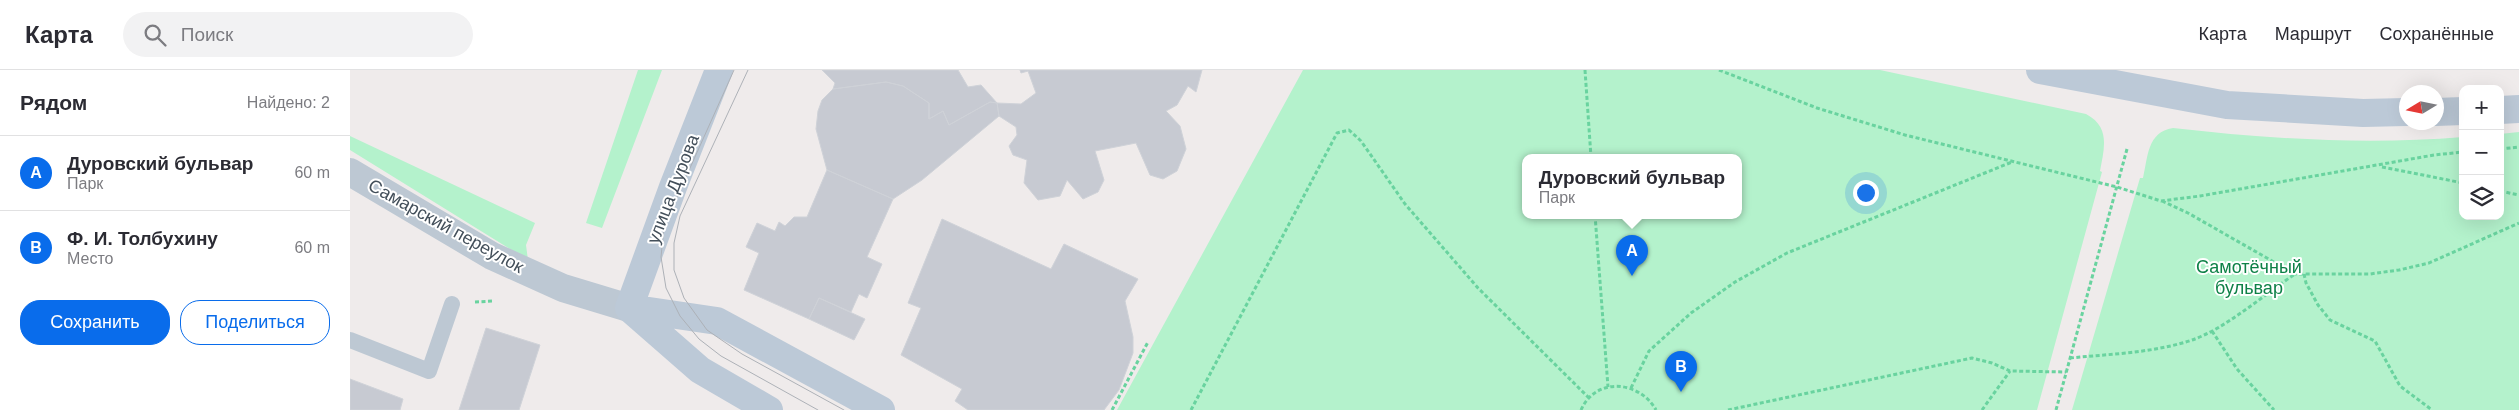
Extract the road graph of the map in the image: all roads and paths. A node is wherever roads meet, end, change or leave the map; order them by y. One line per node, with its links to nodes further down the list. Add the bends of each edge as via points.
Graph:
1 (719, 70): 30 (main road, улица Дурова)
2 (1585, 70): 14 (path)
3 (1719, 70): 15 (path, via 1854,121)
4 (2040, 70): 8 (main road, via 2227,105 2353,113)
5 (2519, 109): 6 (main road)
6 (2504, 110)
7 (2459, 111): 9 (main road)
8 (2399, 112)
9 (2444, 112)
10 (2519, 147): 12 (path)
11 (2127, 149): 19 (path)
12 (2504, 149)
13 (2459, 153): 16 (path)
14 (1591, 154)
15 (2013, 162): 19 (path); 38 (path, via 1787,253 1735,282 1691,313 1650,351)
16 (2379, 167): 18 (path); 22 (path)
17 (350, 172): 30 (street, Самарский переулок, via 492,256 563,288)
18 (2459, 182)
19 (2117, 187): 22 (path); 34 (path)
20 (2504, 191): 21 (path)
21 (2519, 195)
22 (2161, 201): 25 (path, via 2188,212)
23 (1594, 219): 37 (path)
24 (2519, 223): 26 (path, via 2422,264 2370,274)
25 (2295, 274): 26 (path); 31 (path)
26 (2304, 274): 50 (path, via 2318,305 2330,320 2374,341 2400,386)
27 (494, 301): 28 (path)
28 (473, 303)
29 (452, 304): 32 (lane, via 429,371)
30 (629, 308): 40 (main road, via 700,370); 41 (main road, via 717,321)
31 (2212, 331): 34 (path, via 2167,347); 49 (path, via 2237,369)
32 (350, 340)
33 (1148, 342): 42 (path)
34 (2070, 358): 36 (path)
35 (2010, 371): 36 (path); 46 (path, via 1972,358); 47 (path)
36 (2066, 372): 48 (path)
37 (1608, 387): 38 (path); 39 (path)
38 (1631, 388): 45 (path, via 1642,393)
39 (1589, 398): 43 (path, via 1478,288 1405,204 1361,141 1348,130 1337,133); 44 (path)
40 (769, 410)
41 (881, 410)
42 (1112, 410)
43 (1191, 410)
44 (1582, 410)
45 (1656, 410)
46 (1728, 410)
47 (1982, 410)
48 (2056, 410)
49 (2274, 410)
50 (2432, 410)

